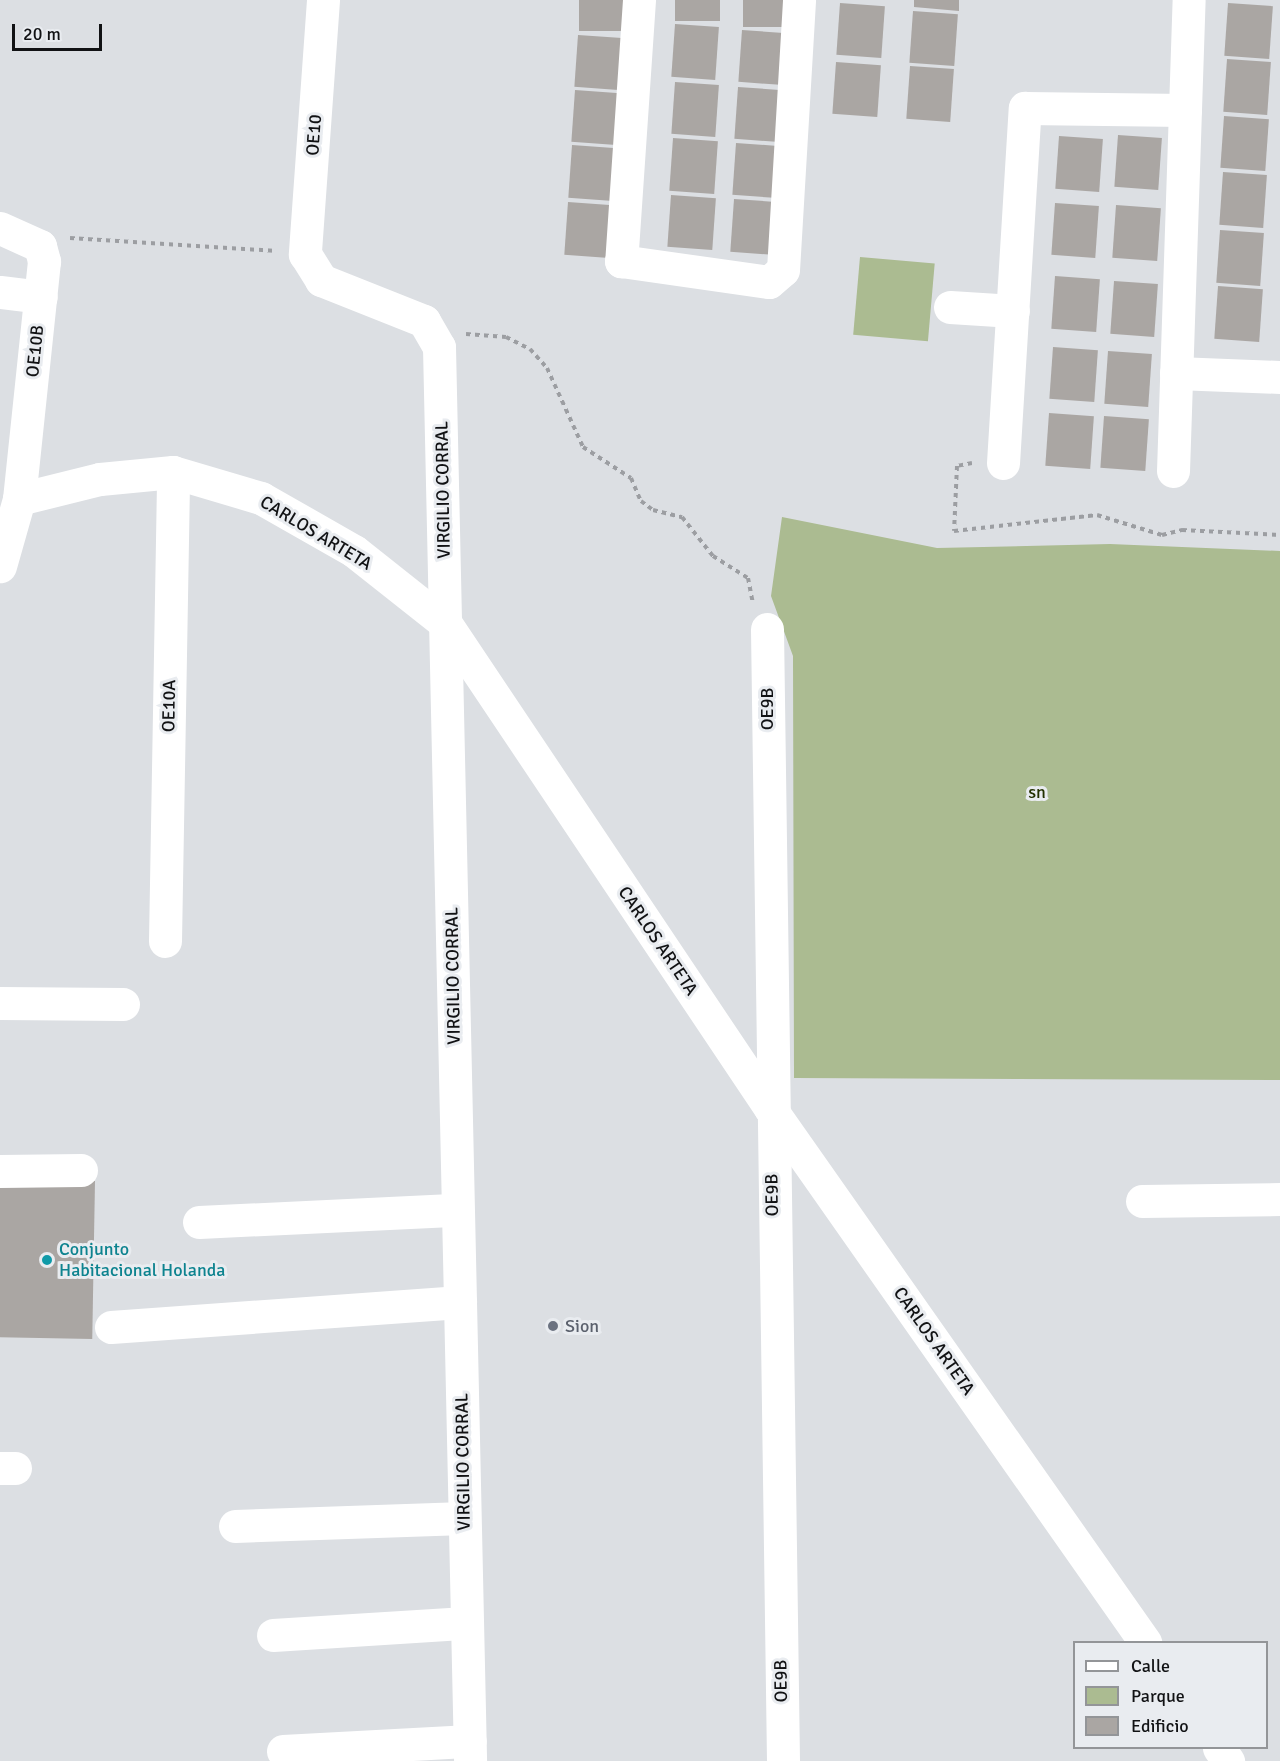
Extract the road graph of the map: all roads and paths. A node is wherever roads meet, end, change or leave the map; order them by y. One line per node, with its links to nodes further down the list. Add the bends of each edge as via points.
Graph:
1 (323, 0): 8 (street, OE10)
2 (639, 0): 3 (street, via 621,261 769,282 783,270)
3 (799, 0)
4 (1189, 0): 5 (street)
5 (1185, 110): 12 (street, via 1025,108); 14 (street)
6 (0, 228): 7 (street)
7 (40, 246): 8 (path, via 74,237); 10 (street, OE10B)
8 (308, 261): 13 (street, via 321,280 424,321)
9 (0, 292): 10 (street)
10 (41, 297): 20 (street, OE10B)
11 (950, 307): 12 (street)
12 (1013, 311): 16 (street)
13 (433, 332): 23 (street, VIRGILIO CORRAL, via 440,347); 24 (path, via 506,337 530,349 547,368 583,447 631,478 641,501 653,510 682,517 713,556 748,578 753,612)
14 (1176, 373): 15 (street); 18 (street)
15 (1280, 377)
16 (1003, 463)
17 (957, 466): 21 (path, via 954,531 1097,515 1162,535 1182,530)
18 (1173, 471)
19 (173, 472): 20 (street, CARLOS ARTETA, via 100,479); 23 (street, CARLOS ARTETA, via 261,498 354,551); 25 (street, OE10A)
20 (19, 499): 22 (street, OE10B)
21 (1280, 535)
22 (1, 558)
23 (446, 624): 28 (street, CARLOS ARTETA); 33 (street, VIRGILIO CORRAL)
24 (767, 629): 28 (street, OE9B)
25 (165, 941)
26 (0, 1003): 27 (street)
27 (123, 1004)
28 (770, 1108): 41 (street, CARLOS ARTETA); 44 (street, OE9B)
29 (81, 1170): 30 (street)
30 (0, 1171)
31 (1280, 1198): 32 (street)
32 (1142, 1201)
33 (457, 1210): 34 (street); 35 (street, VIRGILIO CORRAL)
34 (199, 1222)
35 (460, 1302): 36 (street); 37 (street, VIRGILIO CORRAL)
36 (111, 1327)
37 (464, 1518): 38 (street); 39 (street, VIRGILIO CORRAL)
38 (235, 1526)
39 (466, 1623): 40 (street); 43 (street, VIRGILIO CORRAL)
40 (273, 1635)
41 (1144, 1641)
42 (283, 1751): 43 (street)
43 (470, 1751)
44 (783, 1761)

